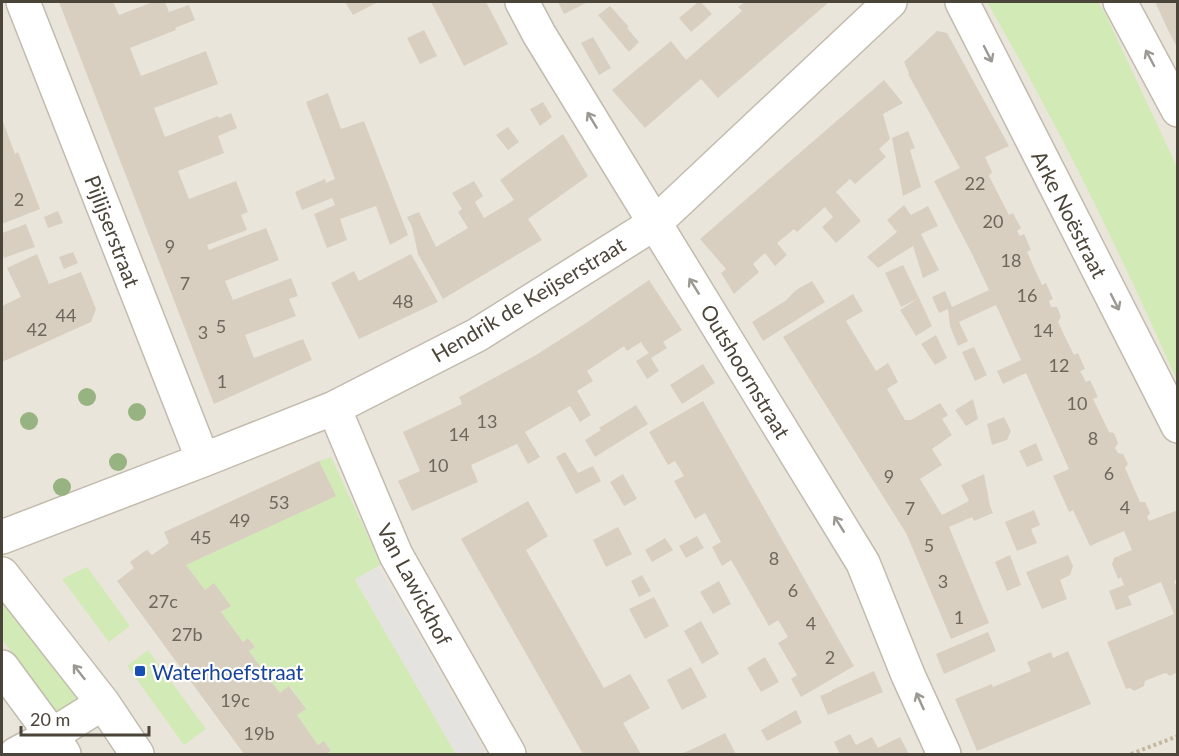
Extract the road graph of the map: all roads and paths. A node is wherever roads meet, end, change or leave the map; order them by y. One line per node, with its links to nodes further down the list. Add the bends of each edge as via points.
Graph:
1 (23, 2): 10 (street, Pijlijserstraat)
2 (522, 2): 7 (street, Outshoornstraat, one-way to 2)
3 (890, 2): 7 (street, Hendrik de Keijserstraat)
4 (962, 2): 9 (street, Arke Noëstraat, one-way to 9)
5 (1120, 2): 6 (street, one-way to 5)
6 (1178, 110)
7 (655, 223): 8 (street, Hendrik de Keijserstraat, via 477,335); 20 (street, Outshoornstraat, one-way to 7, via 863,563)
8 (334, 408): 10 (street, Hendrik de Keijserstraat); 19 (street, Van Lawickhof, via 396,555)
9 (1178, 426)
10 (202, 460): 11 (street, Hendrik de Keijserstraat)
11 (2, 537)
12 (2, 574): 14 (street, one-way to 12)
13 (2, 667): 16 (street)
14 (103, 703): 16 (street); 18 (street)
15 (1178, 736): 21 (path)
16 (58, 745): 17 (street)
17 (16, 754)
18 (137, 754)
19 (508, 754)
20 (944, 754)
21 (1131, 754)

